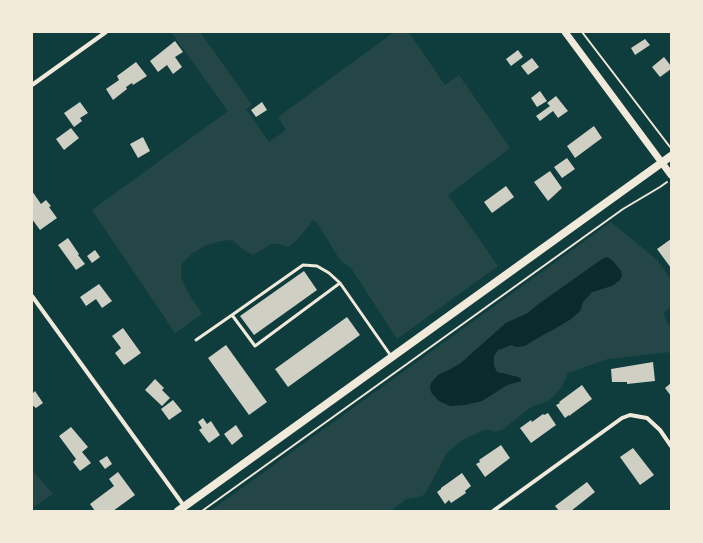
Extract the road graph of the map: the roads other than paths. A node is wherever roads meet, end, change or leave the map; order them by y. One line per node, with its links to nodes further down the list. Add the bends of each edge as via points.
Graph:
1 (106, 32): 3 (street)
2 (566, 32): 5 (street)
3 (32, 85)
4 (671, 156): 5 (main road)
5 (662, 162): 6 (street); 11 (main road)
6 (671, 175)
7 (340, 283): 9 (lane, via 329,272 316,266 303,265); 9 (lane, via 254,346); 11 (lane)
8 (32, 296): 13 (street)
9 (232, 314): 10 (lane)
10 (196, 340)
11 (392, 358): 13 (main road)
12 (671, 446): 14 (street, via 660,430 647,418 630,415 622,418)
13 (181, 509)
14 (493, 511)

